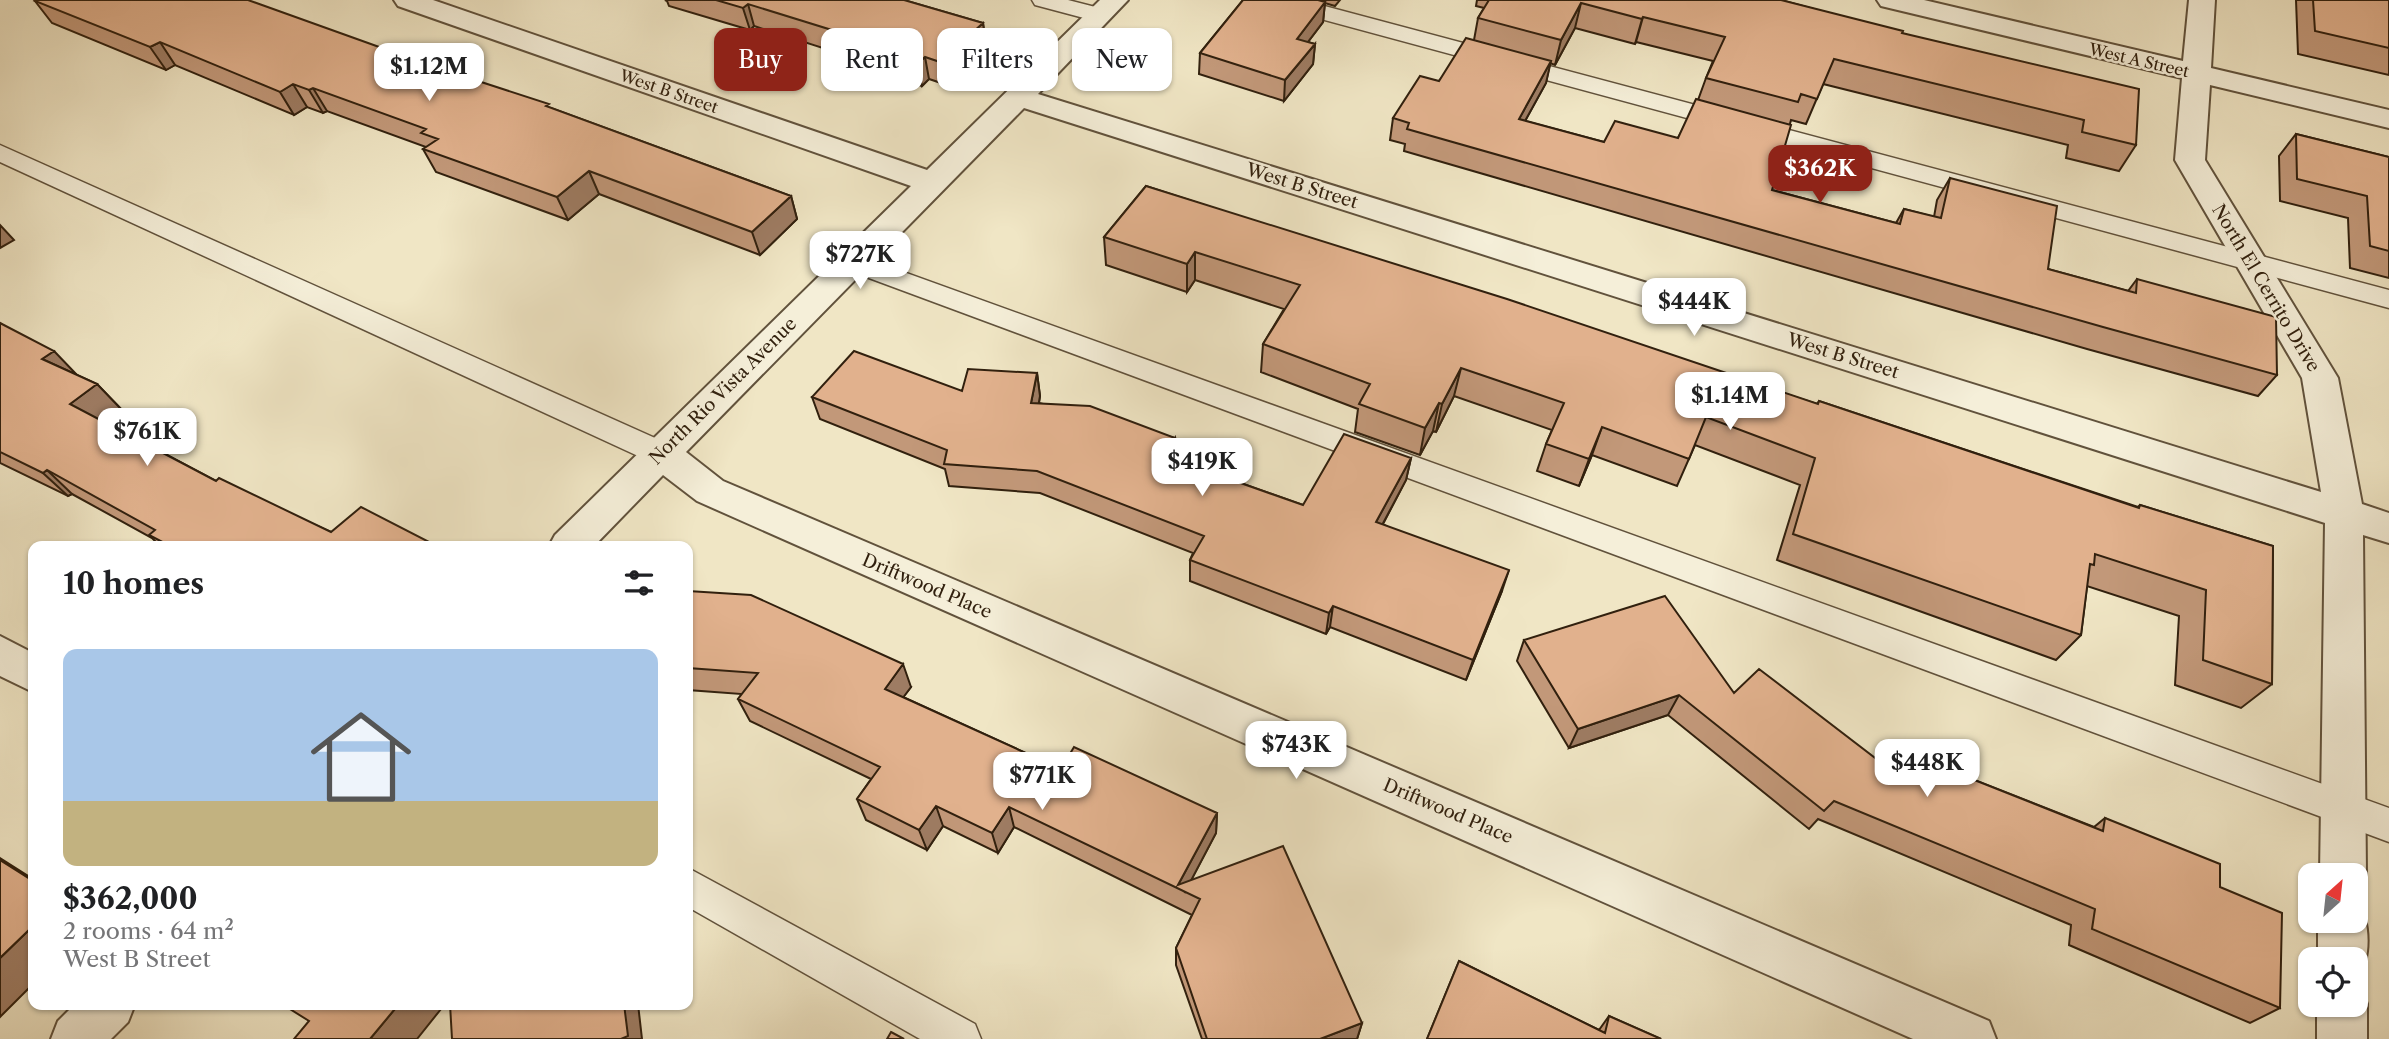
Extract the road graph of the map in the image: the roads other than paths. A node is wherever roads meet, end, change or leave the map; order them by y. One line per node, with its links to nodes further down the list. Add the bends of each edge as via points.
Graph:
1 (407, 0): 11 (street, West B Street)
2 (1043, 0): 6 (lane)
3 (1277, 0): 13 (lane)
4 (1890, 0): 7 (street, West A Street)
5 (2202, 0): 7 (street, North El Cerrito Drive)
6 (1107, 8): 8 (street, North Rio Vista Avenue)
7 (2198, 74): 9 (street, West A Street); 13 (street, North El Cerrito Drive, via 2190,160)
8 (1016, 96): 11 (street, North Rio Vista Avenue); 16 (street, West B Street)
9 (2389, 119)
10 (0, 153): 15 (lane)
11 (931, 182): 12 (street, North Rio Vista Avenue)
12 (851, 262): 15 (street, North Rio Vista Avenue); 21 (lane)
13 (2252, 264): 14 (lane); 16 (street, North El Cerrito Drive, via 2320,378)
14 (2389, 299)
15 (662, 454): 18 (street, North Rio Vista Avenue); 29 (street, Driftwood Place, via 710,491)
16 (2344, 513): 17 (street, West B Street); 21 (street, North El Cerrito Drive)
17 (2389, 528)
18 (574, 541)
19 (0, 654): 20 (street)
20 (28, 671)
21 (2343, 807): 22 (lane); 23 (street, North El Cerrito Drive)
22 (2389, 825)
23 (2343, 863)
24 (693, 889): 28 (lane)
25 (104, 1010): 27 (street)
26 (2342, 1017): 30 (street)
27 (76, 1039)
28 (960, 1039)
29 (1972, 1039)
30 (2342, 1039)

